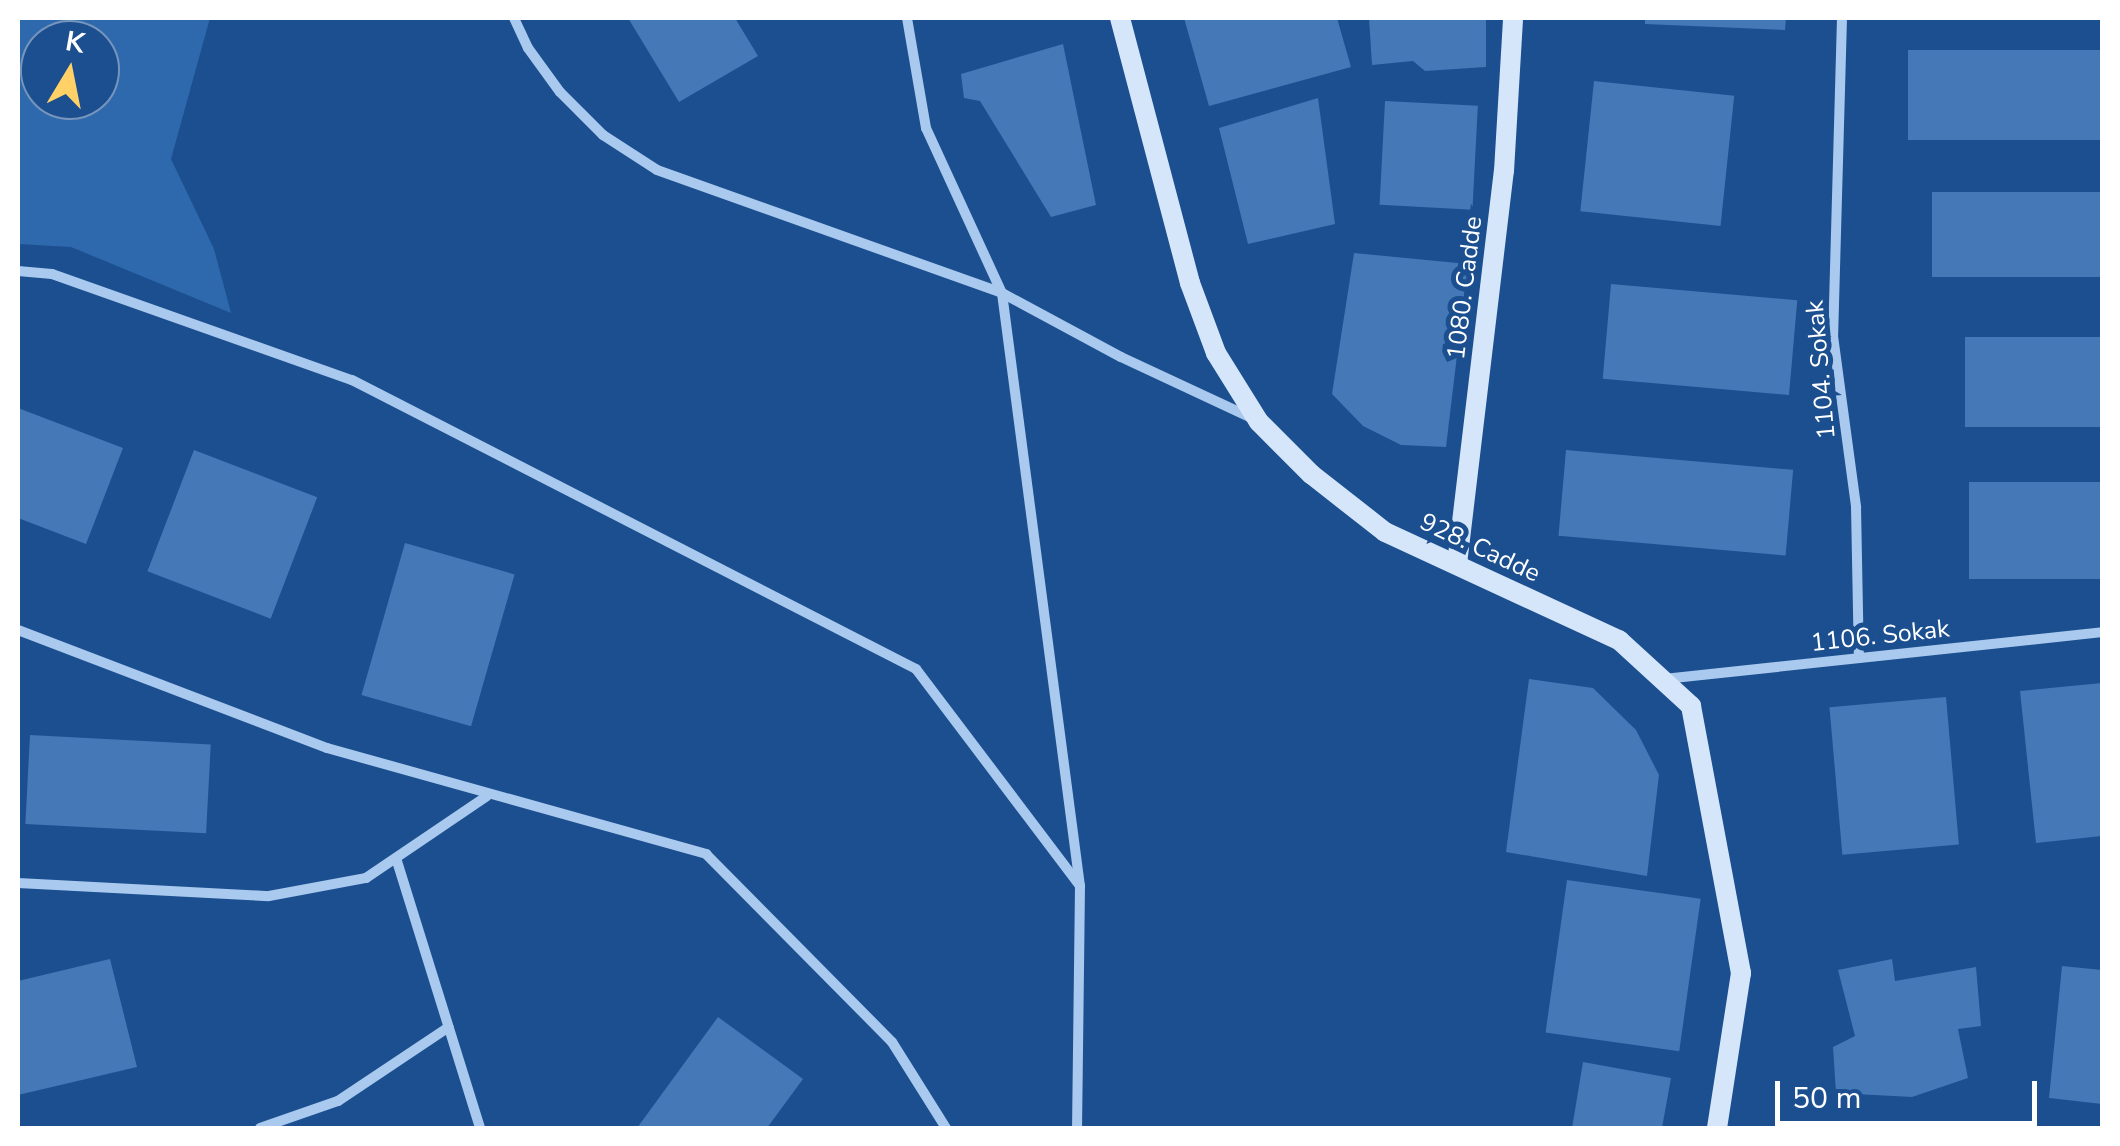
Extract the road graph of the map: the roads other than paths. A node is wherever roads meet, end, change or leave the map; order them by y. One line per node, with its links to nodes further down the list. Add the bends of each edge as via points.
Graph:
1 (514, 18): 7 (street, via 560,92 603,134 657,170)
2 (906, 18): 7 (street, via 926,128)
3 (1120, 18): 8 (street, 928. Cadde, via 1190,283 1216,353)
4 (1512, 18): 9 (street, 1080. Cadde, via 1504,170)
5 (1842, 18): 12 (street, 1104. Sokak, via 1833,336 1856,507)
6 (18, 271): 17 (street, via 52,274 352,380 916,669)
7 (1002, 293): 8 (street); 17 (street)
8 (1259, 422): 9 (street, 928. Cadde, via 1310,474 1385,532)
9 (1458, 564): 13 (street, 928. Cadde, via 1619,640)
10 (18, 630): 14 (street, via 326,748)
11 (2102, 632): 12 (street, 1106. Sokak)
12 (1859, 658): 13 (street, 1106. Sokak)
13 (1663, 679): 23 (street, 928. Cadde, via 1691,706 1742,973)
14 (487, 796): 15 (street); 21 (street, via 706,854 892,1042)
15 (396, 858): 16 (street, via 366,878 269,896); 18 (street)
16 (18, 884)
17 (1080, 886): 22 (street)
18 (449, 1028): 19 (street, via 338,1101); 20 (street)
19 (260, 1128)
20 (480, 1128)
21 (946, 1128)
22 (1078, 1128)
23 (1717, 1128)

